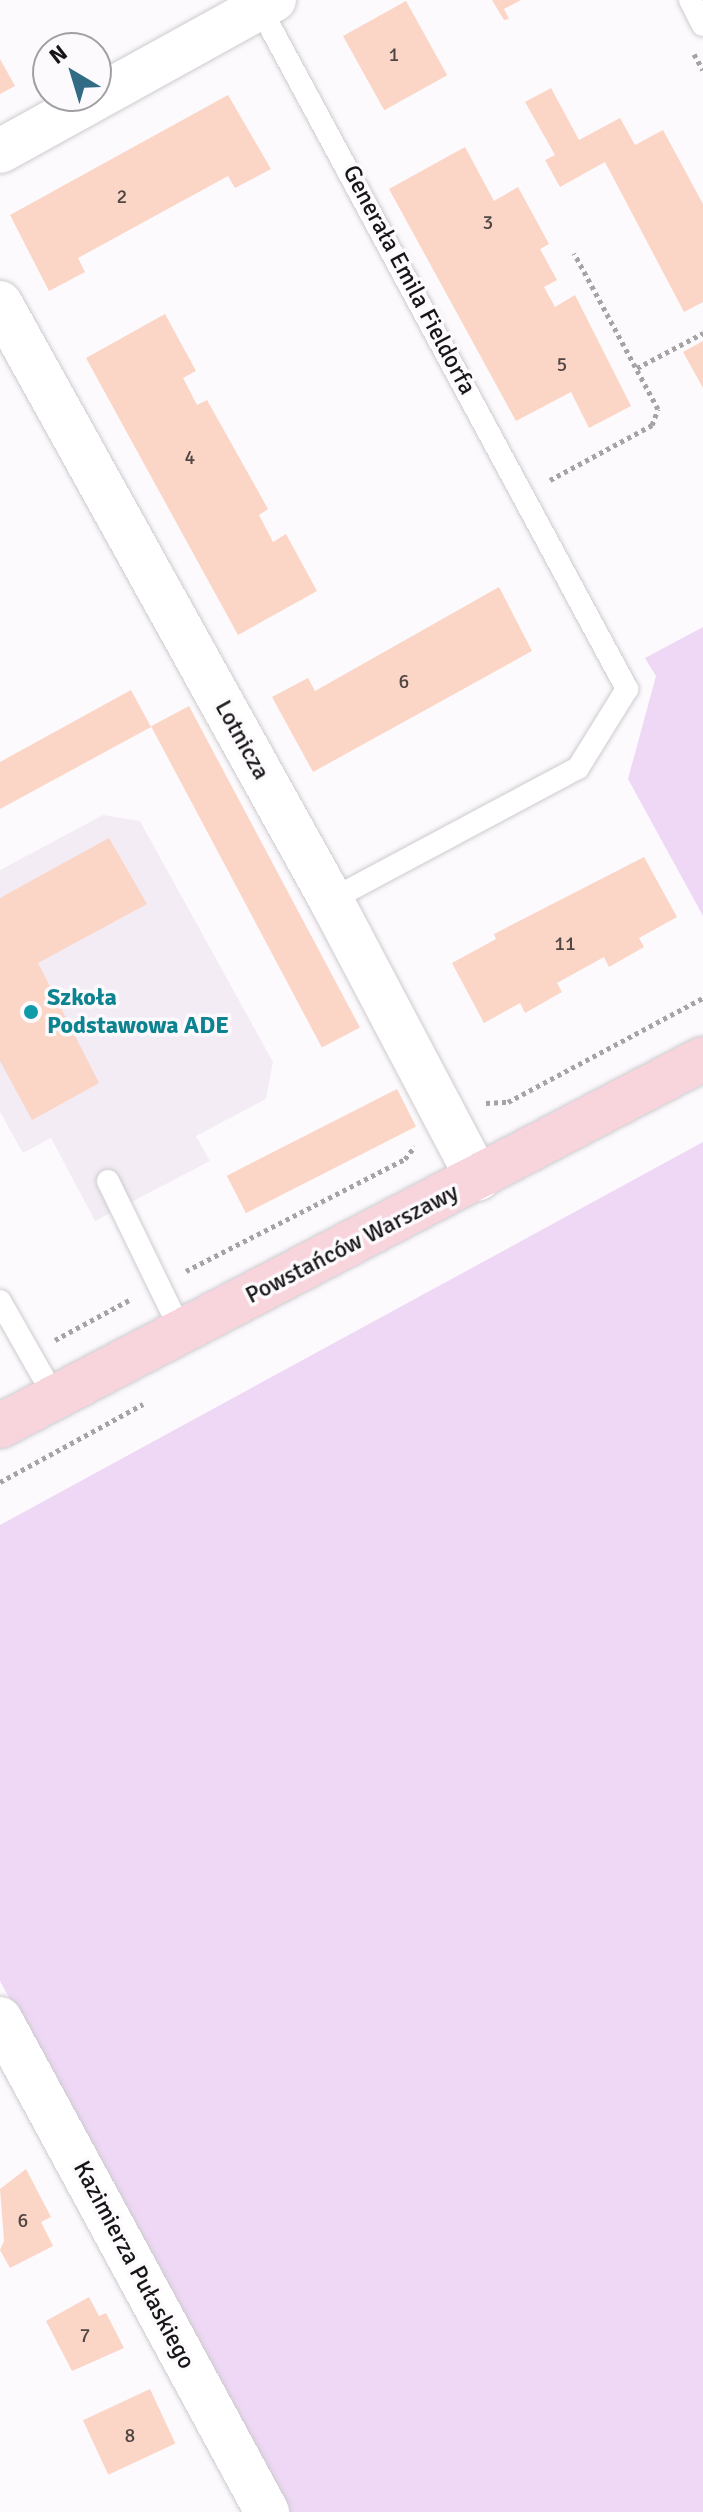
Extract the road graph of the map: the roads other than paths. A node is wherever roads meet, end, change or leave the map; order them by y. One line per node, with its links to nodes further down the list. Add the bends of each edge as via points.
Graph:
1 (690, 0): 3 (lane)
2 (267, 4): 4 (street); 6 (lane, Generała Emila Fieldorfa, via 627,689 578,768)
3 (703, 25)
4 (0, 151)
5 (0, 303): 6 (street, Lotnicza)
6 (331, 900): 8 (street, Lotnicza)
7 (703, 1059): 8 (main road, Powstańców Warszawy)
8 (478, 1179): 11 (main road, Powstańców Warszawy)
9 (108, 1181): 11 (lane)
10 (0, 1301): 12 (lane)
11 (181, 1331): 12 (main road, Powstańców Warszawy)
12 (54, 1396): 13 (main road, Powstańców Warszawy)
13 (0, 1426)
14 (0, 2019): 15 (street, Kazimierza Pułaskiego)
15 (267, 2512)

